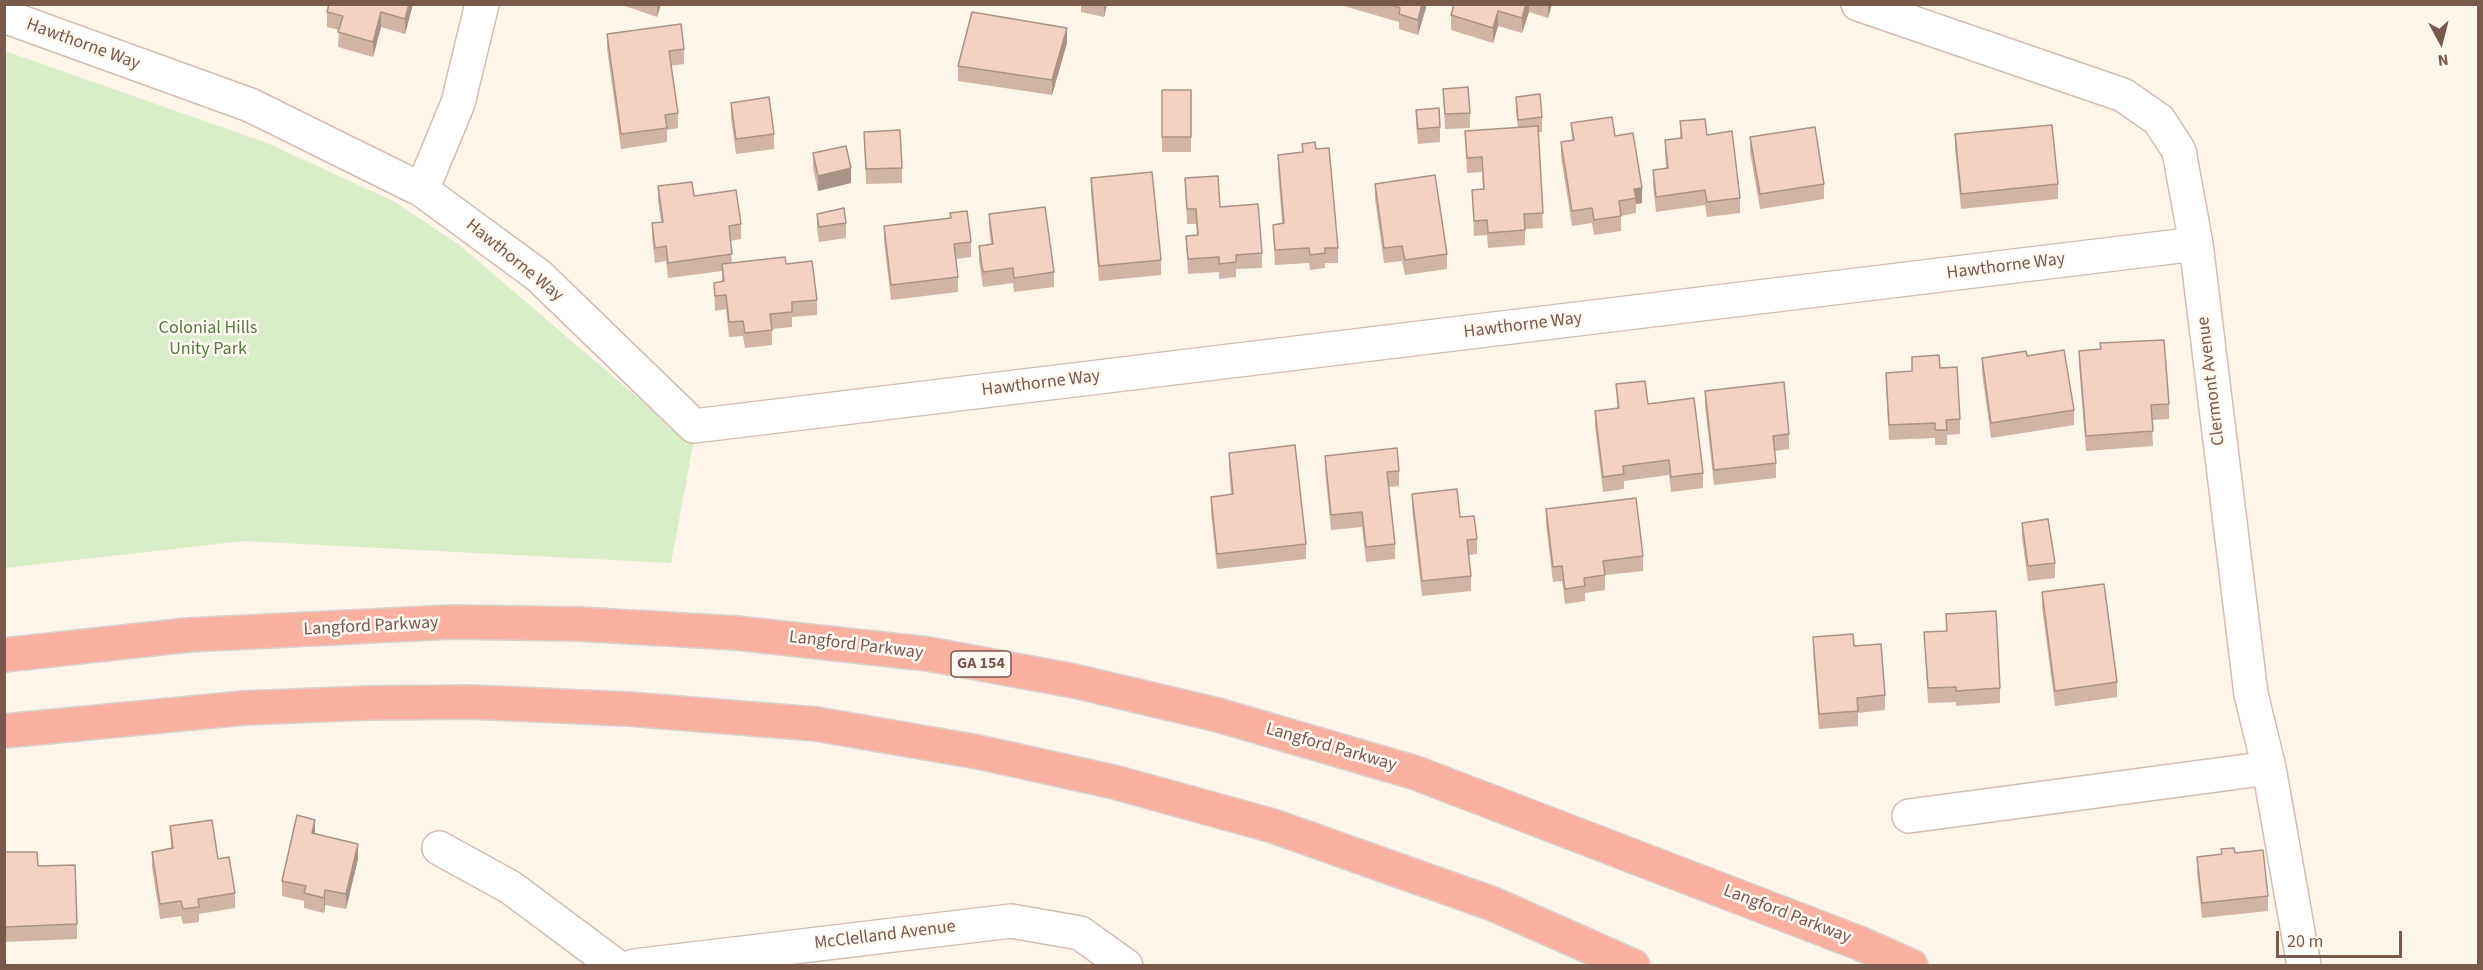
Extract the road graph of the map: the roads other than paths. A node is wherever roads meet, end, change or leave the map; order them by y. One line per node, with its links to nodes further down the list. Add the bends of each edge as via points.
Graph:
1 (482, 4): 4 (street, via 458,103)
2 (1858, 4): 5 (street, Clermont Avenue, via 2123,95 2159,120 2179,151)
3 (4, 16): 4 (street, Hawthorne Way, via 250,105)
4 (422, 190): 5 (street, Hawthorne Way, via 539,276 694,426)
5 (2196, 244): 8 (street, Clermont Avenue, via 2251,694)
6 (4, 655): 15 (highway, Langford Parkway / GA 154, via 188,635 452,622 736,633 928,654 1074,681 1218,715 1416,773)
7 (4, 731): 14 (highway, via 243,708 472,702 816,724 978,752 1114,782 1273,826 1493,904)
8 (2269, 768): 9 (street); 16 (street, Clermont Avenue)
9 (1909, 816)
10 (439, 848): 11 (street, via 510,887)
11 (616, 966)
12 (634, 966): 13 (street, McClelland Avenue, via 1011,921 1080,933)
13 (1126, 966)
14 (1633, 966)
15 (1911, 966)
16 (2304, 966)

